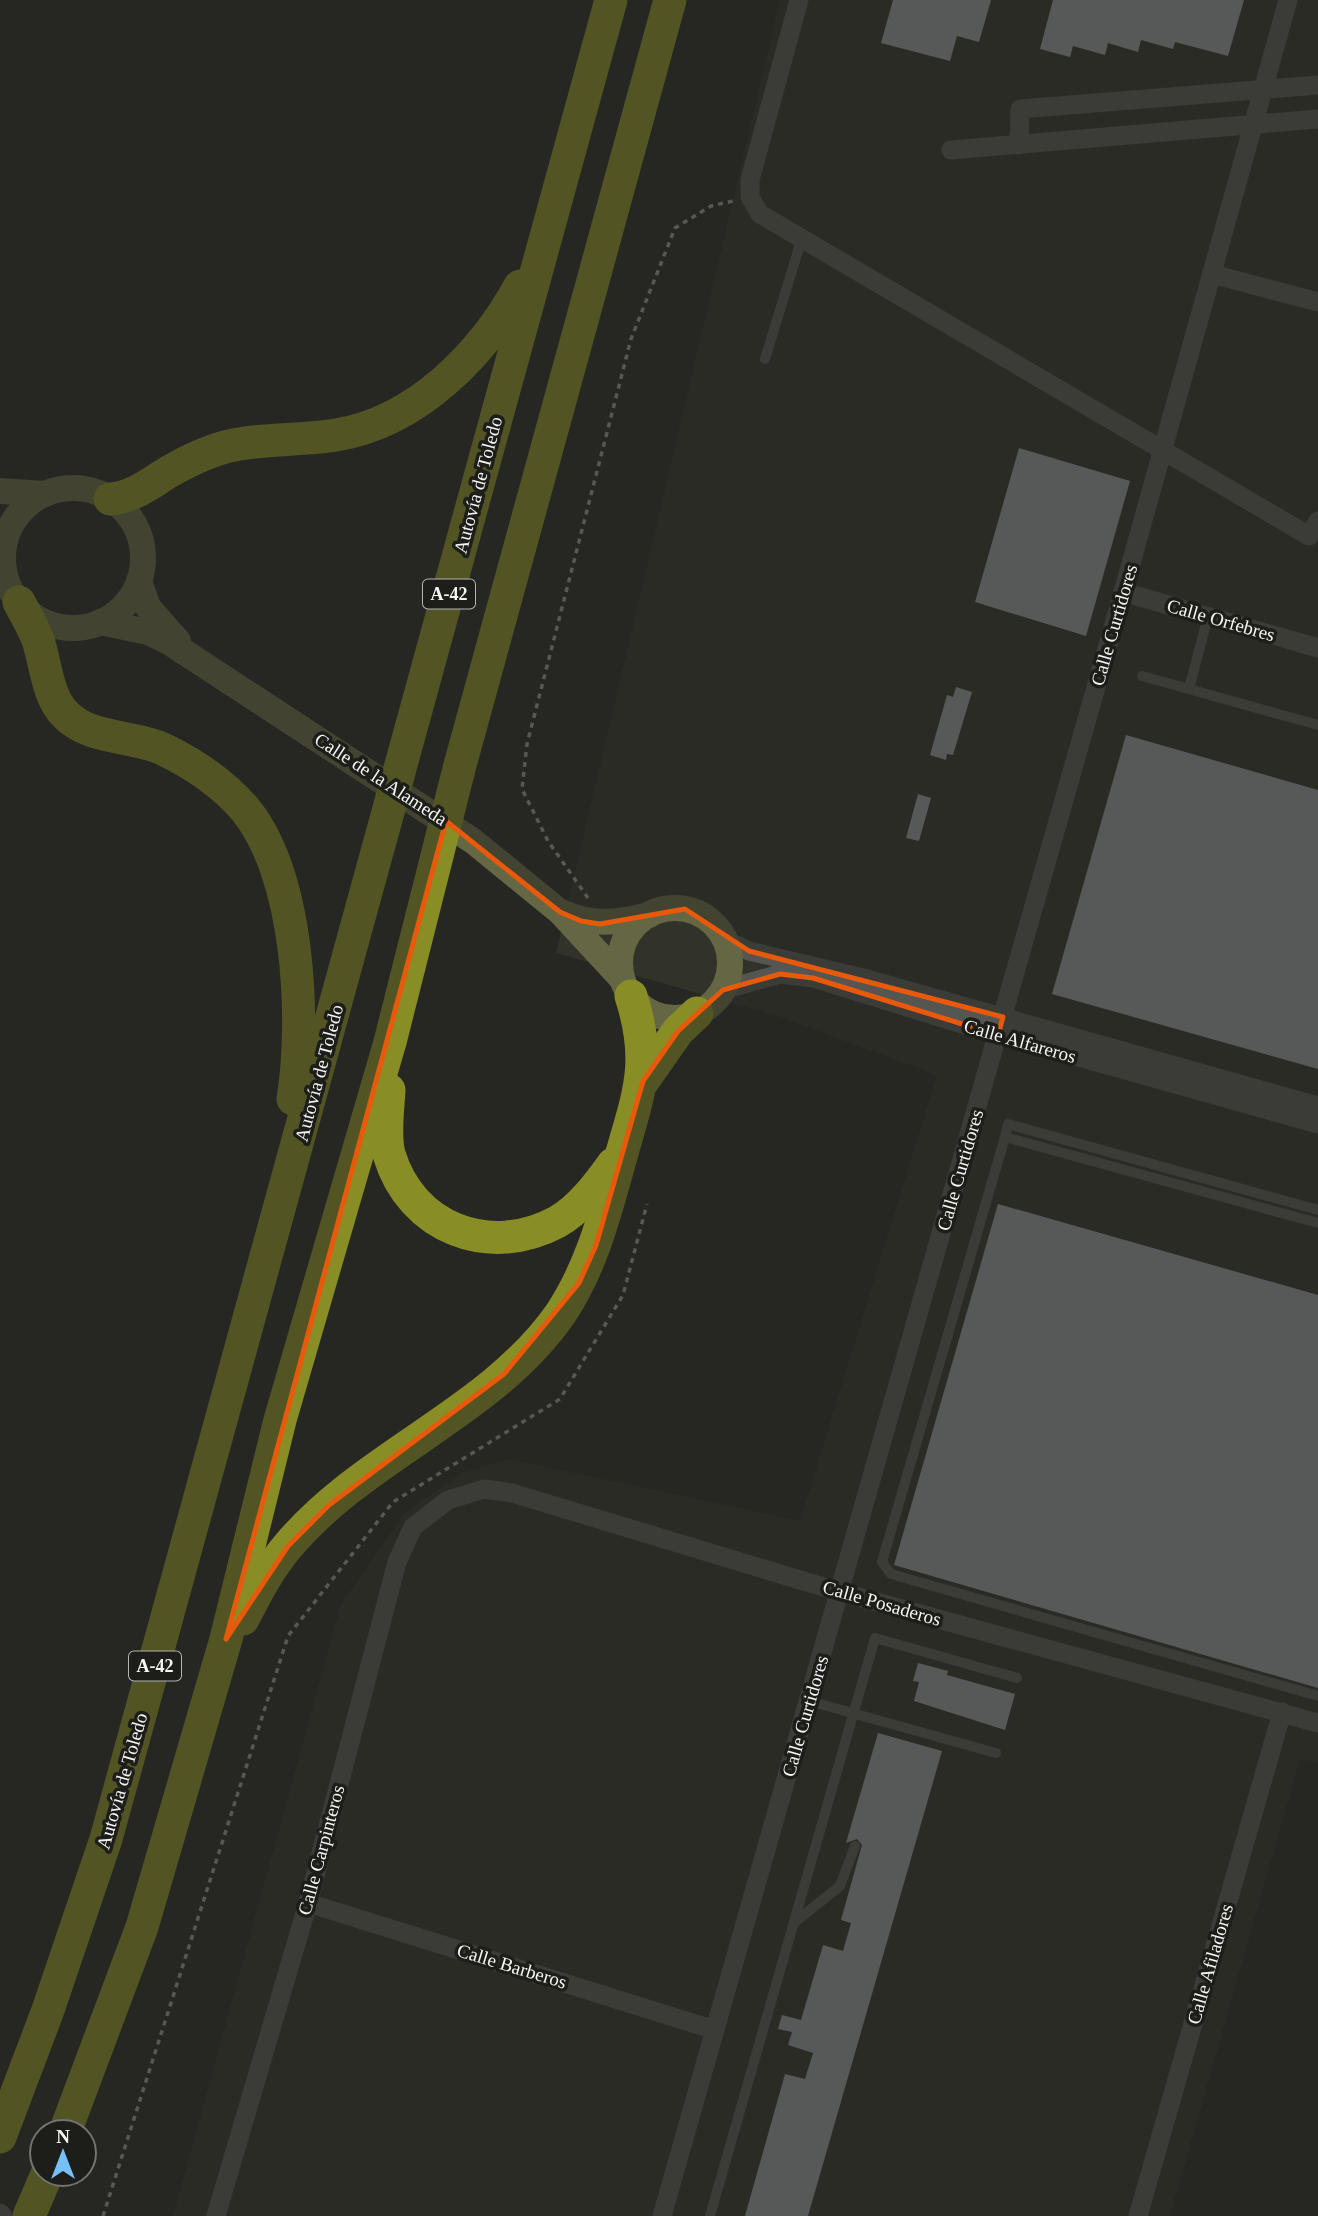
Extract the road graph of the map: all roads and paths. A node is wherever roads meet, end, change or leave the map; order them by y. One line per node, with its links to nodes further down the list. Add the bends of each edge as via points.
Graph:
1 (611, 0): 13 (highway, Autovía de Toledo / A-42)
2 (670, 0): 41 (highway, A-42, via 460,765)
3 (799, 0): 11 (street, via 750,180)
4 (1288, 0): 6 (street, Calle Curtidores)
5 (1318, 85): 6 (street)
6 (1264, 89): 8 (street, Calle Curtidores); 9 (street, via 1020,109)
7 (1318, 119): 8 (street)
8 (1254, 124): 9 (street); 14 (street, Calle Curtidores)
9 (1019, 145): 10 (street)
10 (951, 150)
11 (750, 197): 12 (street, via 760,214); 33 (path, via 711,206 674,228 631,339 527,744 522,789 548,841)
12 (802, 238): 16 (lane); 17 (street)
13 (544, 241): 20 (highway, via 487,340 401,412 340,434 227,447 181,465 134,494); 47 (highway, Autovía de Toledo / A-42)
14 (1212, 274): 15 (street); 17 (street, Calle Curtidores)
15 (1318, 302)
16 (765, 359)
17 (1163, 451): 21 (street, via 1309,536); 24 (street, Calle Curtidores)
18 (0, 491): 19 (street)
19 (45, 494): 20 (street, via 72,488); 22 (street, via 17,517)
20 (110, 499): 23 (street, Calle de la Alameda, via 137,529 143,555)
21 (1318, 521)
22 (2, 548): 25 (street, via 6,578)
23 (139, 581): 27 (street, Calle de la Alameda, via 128,601); 29 (street, Calle de la Alameda, via 148,607)
24 (1123, 592): 26 (street, Calle Orfebres); 40 (street, Calle Curtidores)
25 (19, 602): 27 (street, Calle de la Alameda, via 50,624 75,628); 47 (highway, via 38,641 57,704 65,714 79,726 162,748 214,778 246,810 268,852 286,902 299,1001 299,1061 282,1166)
26 (1208, 616): 28 (street, Calle Orfebres); 31 (lane)
27 (100, 622): 29 (street, Calle de la Alameda, via 148,632)
28 (1318, 648)
29 (194, 657): 34 (street, Calle de la Alameda, via 435,813)
30 (1142, 676): 31 (lane)
31 (1189, 689): 32 (lane)
32 (1318, 725)
33 (591, 903)
34 (560, 912): 35 (street, Calle de la Alameda, via 600,924); 37 (street, Calle de la Alameda)
35 (649, 915): 36 (street, via 685,909 716,925); 37 (street, via 634,926 624,942 620,960)
36 (725, 940): 38 (street, via 730,974); 40 (street, Calle Alfareros)
37 (627, 987): 39 (street, via 644,1009 662,1016 680,1018); 42 (highway, via 643,1045)
38 (723, 990): 39 (street); 40 (street, Calle Alfareros, via 780,974 813,978)
39 (697, 1013): 42 (highway, via 678,1031)
40 (1001, 1026): 43 (street, Calle Alfareros); 44 (street, Calle Alfareros); 52 (street, Calle Curtidores)
41 (390, 1042): 46 (highway, via 388,1152 398,1179 414,1201 452,1230 496,1238 538,1231 580,1204); 53 (highway, A-42, via 281,1420)
42 (643, 1081): 46 (highway)
43 (1318, 1106)
44 (1318, 1124)
45 (1005, 1137): 49 (lane, via 1009,1125); 50 (lane); 55 (lane, via 882,1562 891,1574)
46 (622, 1151): 53 (highway, via 596,1245 559,1315 504,1374 330,1505 288,1546 241,1623)
47 (288, 1187): 66 (highway, Autovía de Toledo / A-42, via 106,1839)
48 (647, 1204): 69 (path, via 623,1295 560,1399 393,1502 288,1636)
49 (1318, 1210)
50 (1318, 1223)
51 (448, 1500): 52 (street, Calle Posaderos, via 484,1489 512,1493); 62 (street, Calle Carpinteros, via 413,1527 397,1562)
52 (840, 1592): 56 (street, Calle Curtidores); 57 (street, Calle Posaderos)
53 (226, 1639): 65 (highway, A-42, via 142,1927)
54 (1017, 1678): 58 (lane, via 875,1638)
55 (1318, 1696)
56 (809, 1701): 58 (lane); 64 (street, Calle Curtidores)
57 (1282, 1712): 59 (street, Calle Posaderos); 73 (street, Calle Afiladores)
58 (854, 1713): 60 (lane); 63 (lane)
59 (1318, 1723)
60 (996, 1754)
61 (855, 1846): 63 (lane, via 840,1886)
62 (308, 1903): 64 (street, Calle Barberos); 70 (street, Calle Carpinteros)
63 (793, 1924): 72 (lane)
64 (715, 2029): 71 (street, Calle Curtidores)
65 (70, 2118)
66 (0, 2137)
67 (41, 2188): 68 (highway)
68 (29, 2216)
69 (103, 2216)
70 (216, 2216)
71 (662, 2216)
72 (710, 2216)
73 (1138, 2216)

